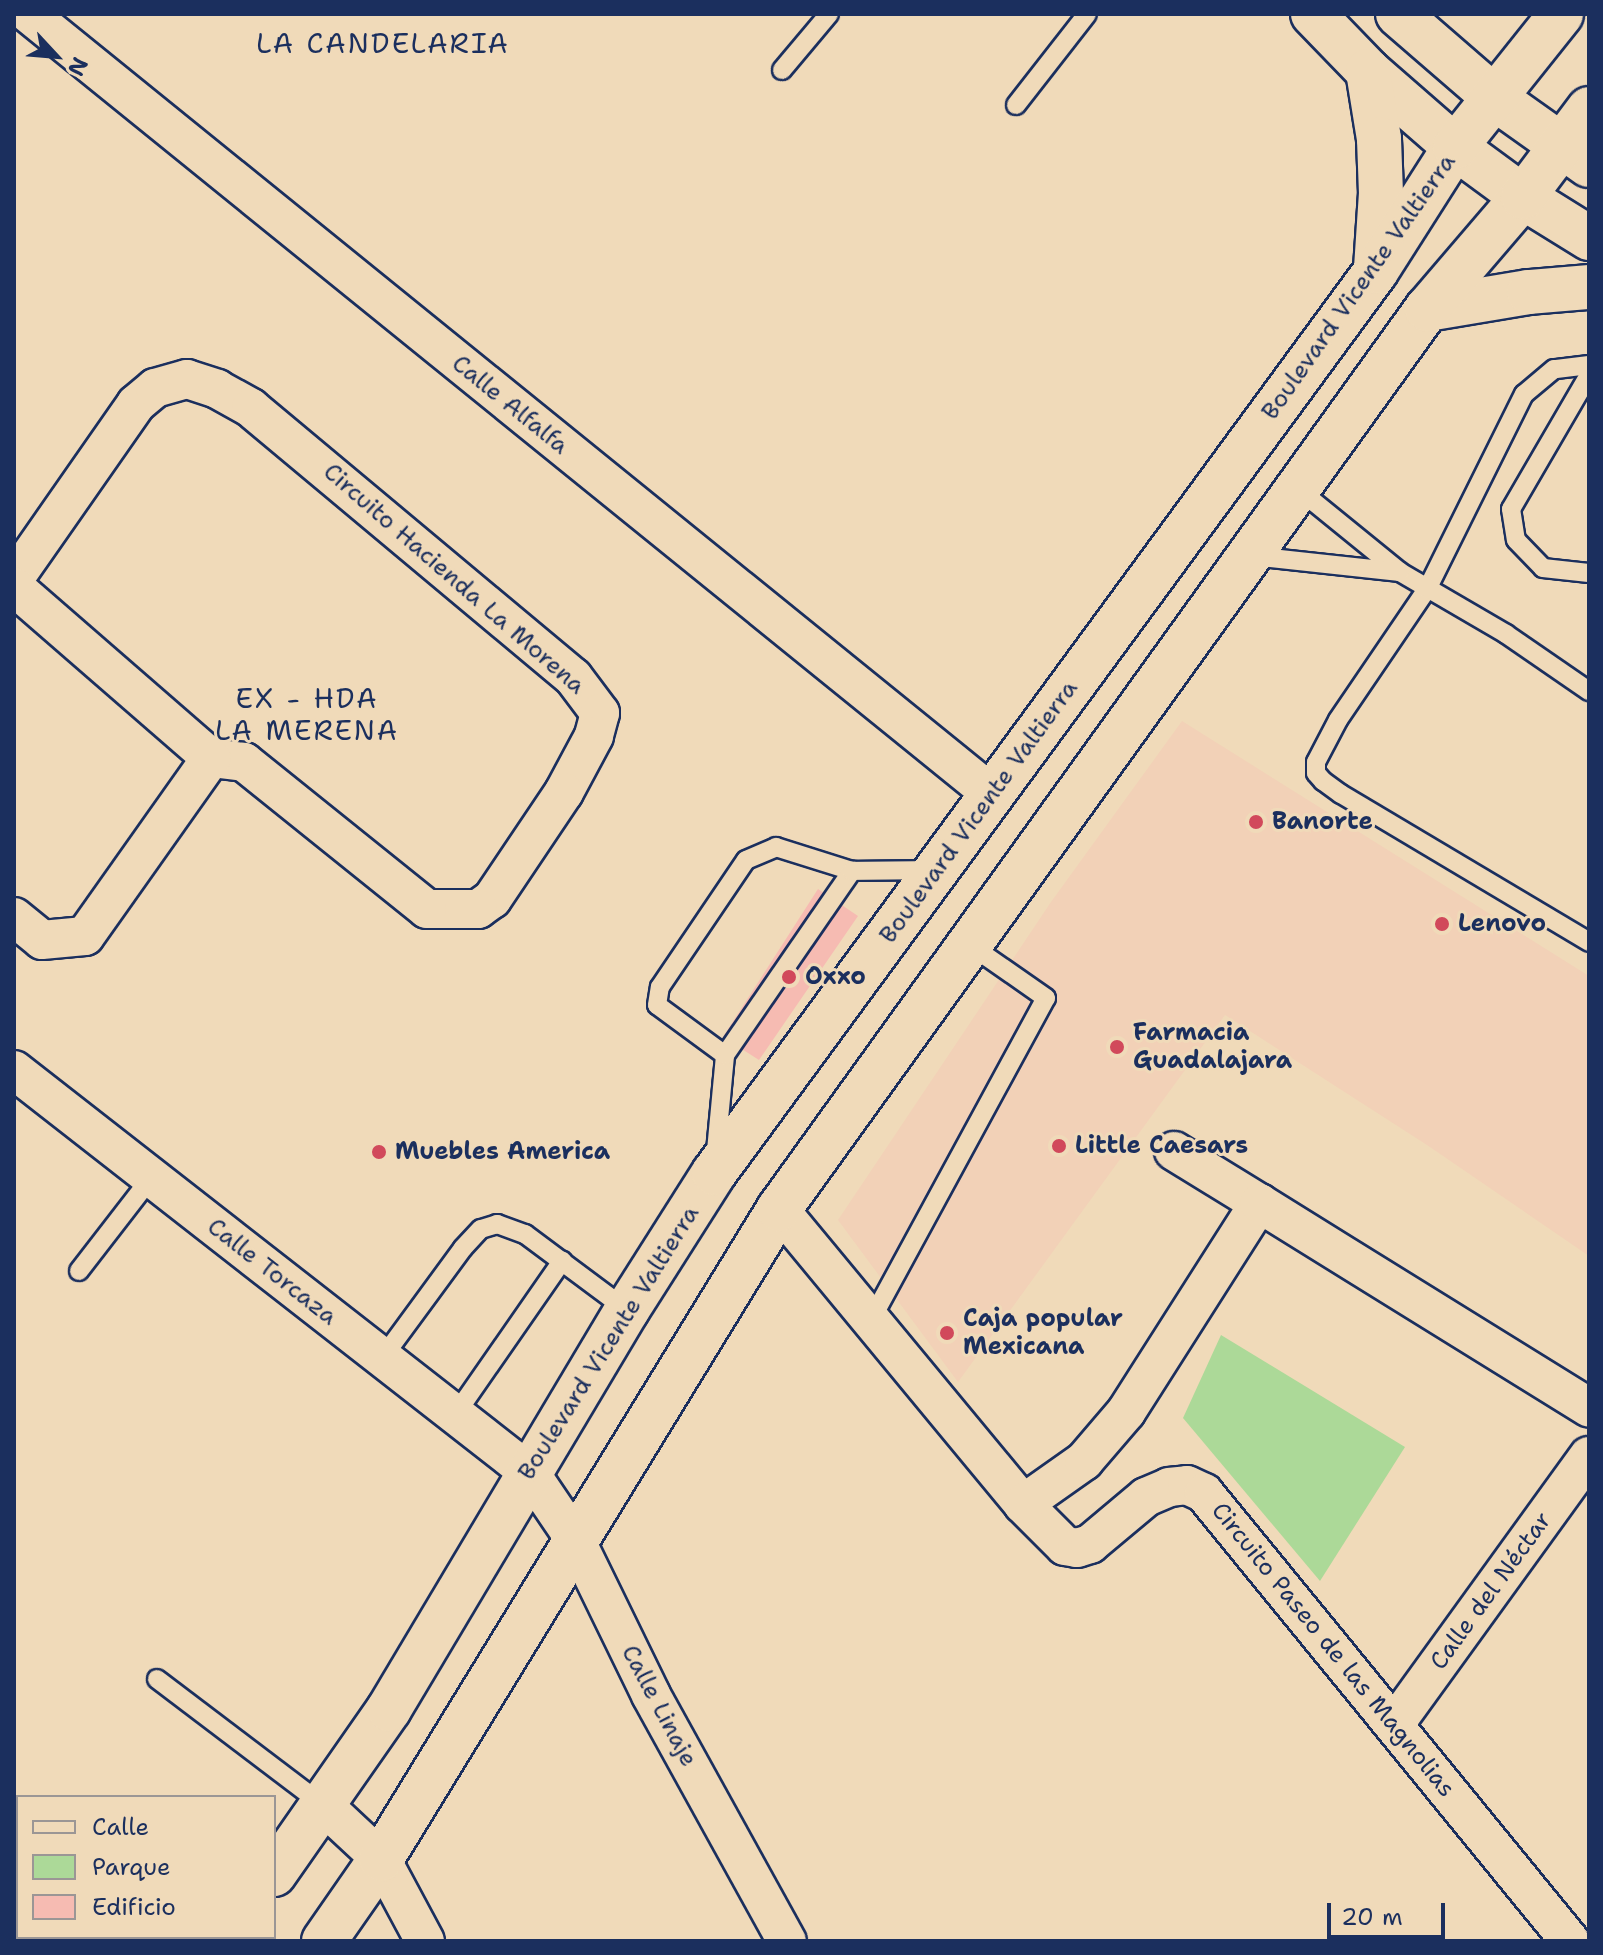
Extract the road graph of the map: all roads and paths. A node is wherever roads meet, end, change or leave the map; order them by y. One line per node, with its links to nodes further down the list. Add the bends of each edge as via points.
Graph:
1 (29, 14): 30 (street, Calle Alfalfa)
2 (829, 14): 7 (lane)
3 (1087, 14): 10 (lane)
4 (1313, 14): 8 (main road)
5 (1398, 14): 9 (main road)
6 (1561, 14): 9 (main road, Boulevard Vicente Valtierra)
7 (782, 70)
8 (1368, 71): 12 (main road); 16 (main road, via 1379,139)
9 (1496, 99): 12 (main road, Boulevard Vicente Valtierra); 13 (main road)
10 (1016, 105)
11 (1589, 109): 13 (main road)
12 (1455, 147): 14 (main road); 16 (main road, Boulevard Vicente Valtierra)
13 (1574, 155): 14 (main road)
14 (1523, 197): 15 (main road); 18 (main road)
15 (1589, 238)
16 (1376, 271): 30 (main road, Boulevard Vicente Valtierra)
17 (1589, 287): 18 (main road)
18 (1427, 309): 21 (main road)
19 (1589, 365): 27 (lane, via 1554,369 1524,394)
20 (1589, 375): 24 (lane, via 1511,509 1516,540 1543,568)
21 (1298, 489): 22 (main road); 23 (lane)
22 (1250, 556): 23 (lane); 35 (main road)
23 (1400, 572): 27 (lane)
24 (1589, 573)
25 (14, 579): 29 (street, Circuito Hacienda La Morena, via 136,404 155,388 187,379 251,408 573,677 600,713 594,736 564,792 502,886 478,909 427,909 244,762)
26 (14, 587): 29 (street, Circuito Hacienda La Morena)
27 (1427, 589): 28 (lane, via 1506,634); 34 (lane, via 1324,743 1316,773 1341,794)
28 (1589, 691)
29 (211, 758): 33 (street, via 85,936 42,940)
30 (992, 794): 31 (main road, Boulevard Vicente Valtierra)
31 (936, 870): 32 (lane); 39 (main road, Boulevard Vicente Valtierra)
32 (852, 871): 36 (lane); 36 (lane, via 776,847 746,860 660,987 657,1005)
33 (14, 917)
34 (1589, 942)
35 (970, 945): 42 (main road); 46 (lane, via 1046,998)
36 (725, 1055): 39 (lane)
37 (14, 1070): 40 (street, Calle Torcaza)
38 (1174, 1151): 41 (street)
39 (714, 1173): 45 (main road, Boulevard Vicente Valtierra)
40 (151, 1178): 44 (lane); 49 (street, Calle Torcaza)
41 (1259, 1203): 48 (street); 52 (street, via 1126,1412 1084,1461)
42 (779, 1209): 46 (street, Circuito Paseo de las Magnolias); 53 (main road)
43 (562, 1261): 45 (lane); 47 (lane, via 511,1226 481,1229); 49 (lane)
44 (79, 1271)
45 (627, 1310): 51 (main road, Boulevard Vicente Valtierra)
46 (871, 1320): 52 (street, Circuito Paseo de las Magnolias)
47 (383, 1357)
48 (1589, 1408)
49 (455, 1415): 51 (street, Calle Torcaza)
50 (1589, 1456): 55 (street, Calle del Néctar)
51 (530, 1473): 53 (street, Calle Linaje); 56 (main road, Boulevard Vicente Valtierra, via 389,1709)
52 (1023, 1504): 55 (street, Circuito Paseo de las Magnolias, via 1056,1538 1077,1548 1090,1544 1146,1497 1187,1485 1204,1493)
53 (576, 1541): 57 (main road); 61 (street, Calle Linaje, via 651,1695)
54 (157, 1679): 56 (lane)
55 (1394, 1725): 62 (street, Circuito Paseo de las Magnolias)
56 (323, 1805): 57 (street); 58 (main road, Boulevard Vicente Valtierra)
57 (381, 1859): 59 (main road); 60 (street)
58 (276, 1871)
59 (324, 1941)
60 (425, 1941)
61 (787, 1941)
62 (1570, 1941)

